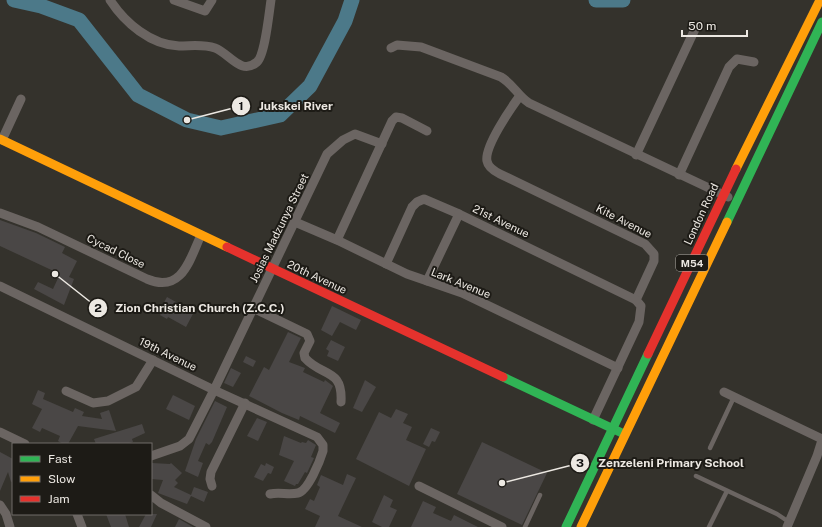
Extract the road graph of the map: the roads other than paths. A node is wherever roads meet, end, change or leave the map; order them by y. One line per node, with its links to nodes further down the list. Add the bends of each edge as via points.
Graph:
1 (110, 0): 4 (street, via 126,21 146,34 173,45 215,48 224,52 238,65 246,66 257,62 262,53)
2 (174, 0): 3 (street, via 205,11)
3 (212, 0)
4 (271, 0)
5 (820, 0): 17 (main road, London Road / M54)
6 (822, 22): 18 (main road, M54)
7 (696, 27): 15 (street)
8 (391, 48): 10 (street, via 397,45 421,47 501,77 511,84)
9 (754, 62): 16 (street, via 737,59 726,71)
10 (519, 97): 15 (street); 28 (street, Kite Avenue, via 488,149 488,165 500,174 650,247 654,261)
11 (21, 99): 13 (street)
12 (427, 131): 14 (street, via 396,117 390,123)
13 (1, 139): 22 (main road, 20th Avenue)
14 (382, 144): 21 (street, Josias Madzunya Street, via 355,134 336,145 327,154); 23 (street)
15 (636, 155): 16 (street)
16 (679, 175): 17 (street)
17 (723, 195): 18 (street); 39 (main road, London Road / M54)
18 (737, 201): 41 (main road, M54)
19 (0, 212): 22 (street, Cycad Close, via 159,283 181,275)
20 (459, 214): 24 (street, 21st Avenue, via 432,201 418,201 412,207); 26 (street); 28 (street, 21st Avenue)
21 (294, 222): 23 (street, Lark Avenue); 25 (street, Josias Madzunya Street)
22 (202, 235): 25 (main road, 20th Avenue)
23 (337, 240): 24 (street, Lark Avenue)
24 (386, 264): 26 (street, Lark Avenue)
25 (272, 269): 29 (street, Josias Madzunya Street); 38 (main road, 20th Avenue)
26 (427, 281): 31 (street, Lark Avenue, via 462,293)
27 (0, 286): 30 (street, 19th Avenue, via 24,294)
28 (636, 300): 31 (street, via 641,306 640,318)
29 (253, 308): 33 (street, Josias Madzunya Street); 36 (street, via 307,334 310,342 304,358 338,381)
30 (154, 360): 32 (street, via 136,387 108,401 93,403); 33 (street, 19th Avenue)
31 (618, 368): 38 (street)
32 (66, 390)
33 (214, 390): 37 (street, 19th Avenue); 45 (street, Josias Madzunya Street, via 186,442)
34 (724, 392): 35 (street)
35 (734, 397): 42 (street); 44 (lane)
36 (341, 402)
37 (245, 403): 47 (street, via 211,472); 50 (street, 19th Avenue, via 317,437 323,445 323,453 304,490 298,493)
38 (593, 420): 39 (main road, 20th Avenue)
39 (612, 428): 41 (main road, 20th Avenue); 61 (main road, London Road / M54)
40 (0, 432): 43 (street)
41 (626, 434): 62 (main road, M54)
42 (822, 440): 55 (street, via 818,456)
43 (23, 443)
44 (710, 448)
45 (152, 456)
46 (696, 476): 49 (lane)
47 (212, 486)
48 (418, 486): 59 (street)
49 (727, 491): 55 (lane, via 777,514); 63 (lane)
50 (270, 494)
51 (540, 495): 60 (lane)
52 (152, 496): 58 (street)
53 (0, 505): 56 (street)
54 (77, 515): 57 (street)
55 (788, 524)
56 (10, 527)
57 (82, 527)
58 (206, 527)
59 (502, 527)
60 (526, 527)
61 (566, 527)
62 (581, 527)
63 (709, 527)

